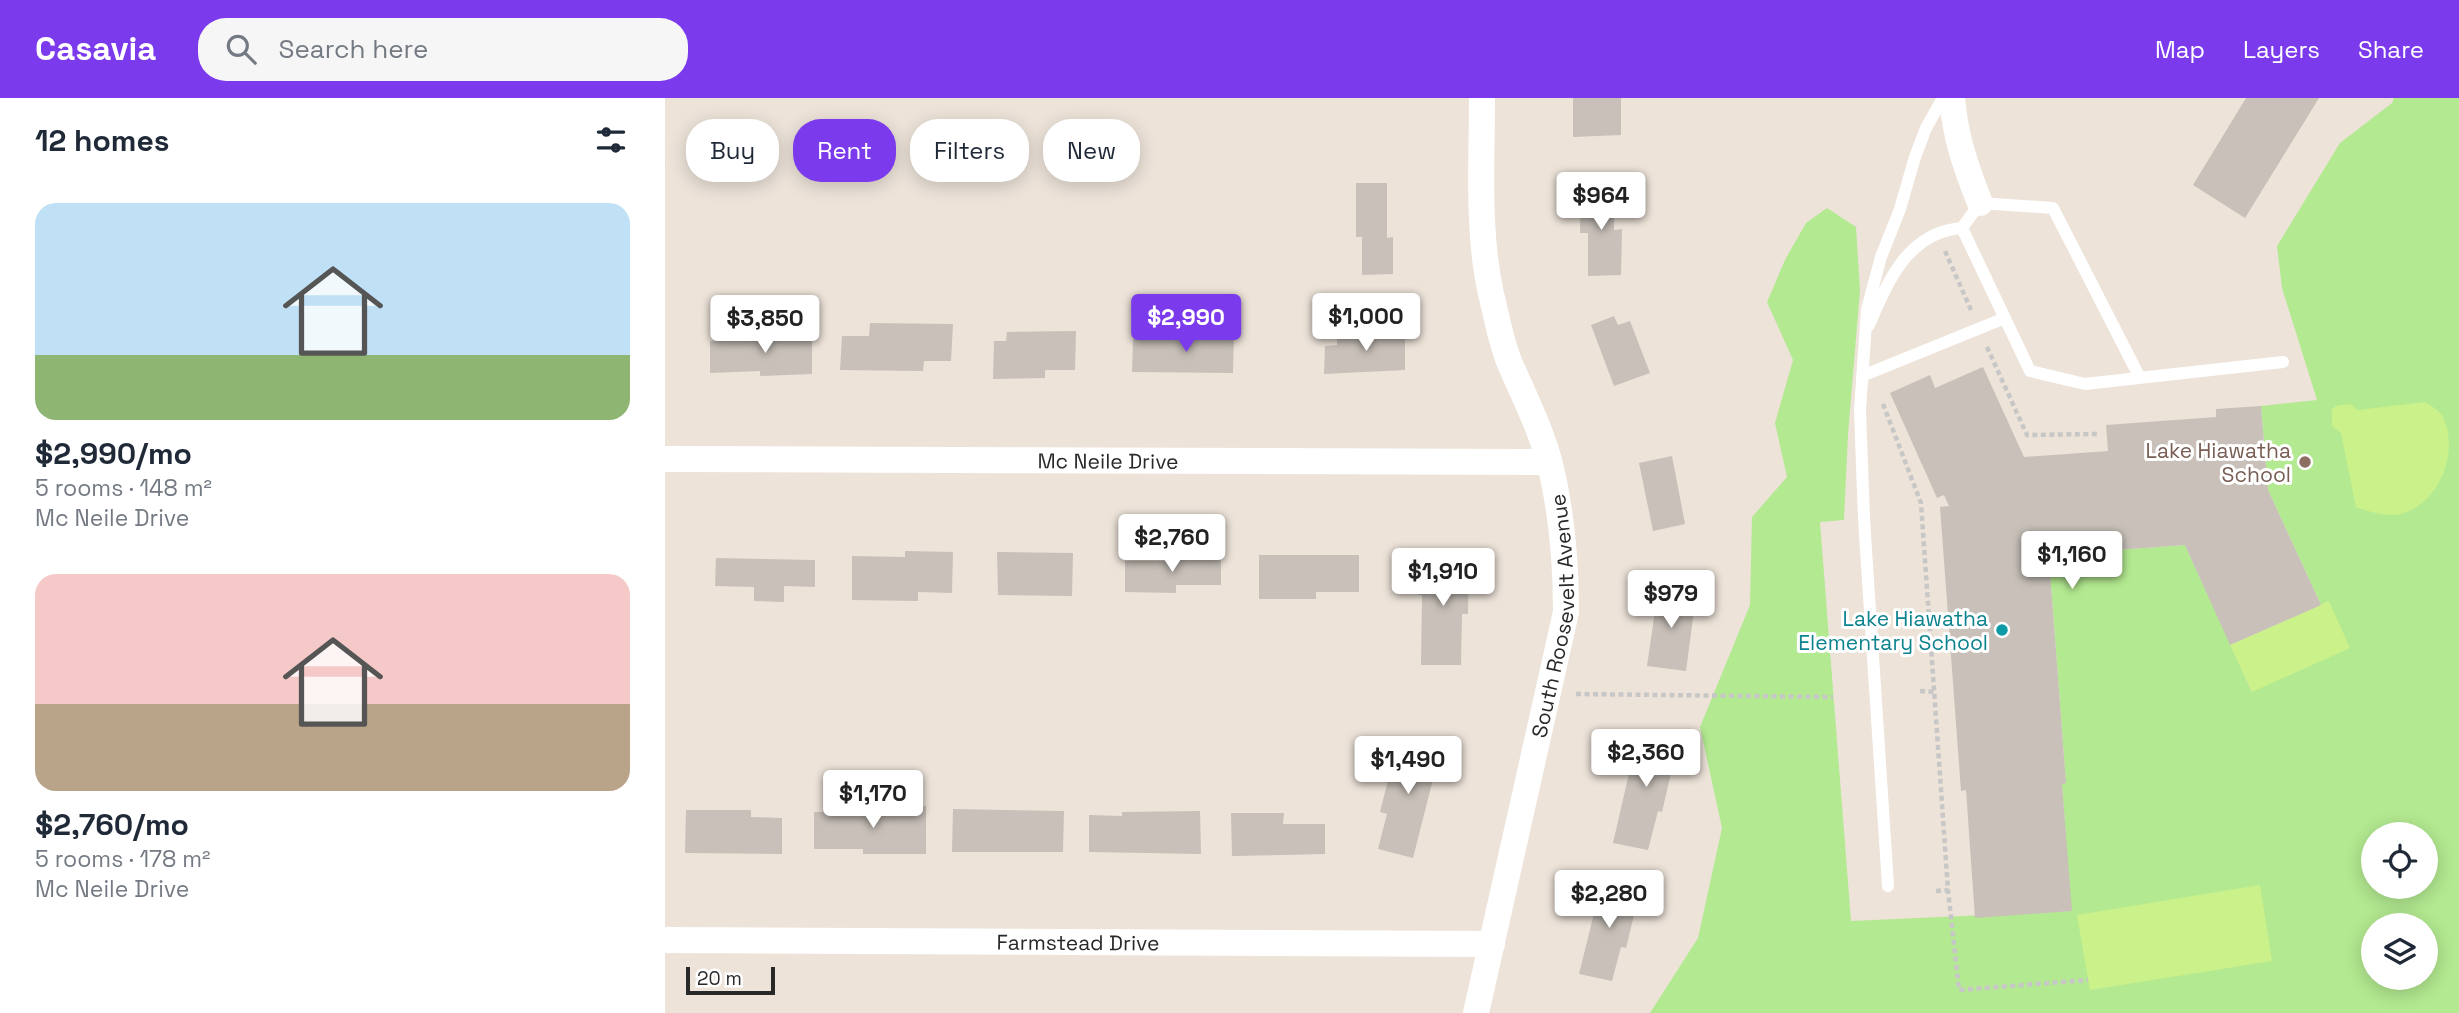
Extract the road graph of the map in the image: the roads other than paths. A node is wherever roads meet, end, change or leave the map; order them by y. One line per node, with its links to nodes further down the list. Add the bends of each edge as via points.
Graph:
1 (1482, 98): 12 (street, South Roosevelt Avenue, via 1482,231 1491,292 1509,364)
2 (1943, 98): 7 (lane, via 1926,128 1881,257)
3 (1952, 98): 4 (street, via 1964,164)
4 (1980, 203): 5 (lane); 10 (lane, via 2053,208)
5 (1962, 228): 6 (lane); 7 (lane, via 1942,230 1922,240 1903,260)
6 (2005, 318): 9 (lane); 10 (lane, via 2030,371 2085,384)
7 (1865, 335): 9 (lane)
8 (2283, 362): 10 (lane)
9 (1862, 376): 13 (lane, via 1864,519)
10 (2140, 378)
11 (665, 459): 12 (street, Mc Neile Drive)
12 (1549, 462): 15 (street, South Roosevelt Avenue, via 1561,517 1566,612)
13 (1888, 886)
14 (665, 940): 15 (street, Farmstead Drive)
15 (1492, 944): 16 (street, South Roosevelt Avenue)
16 (1476, 1013)

